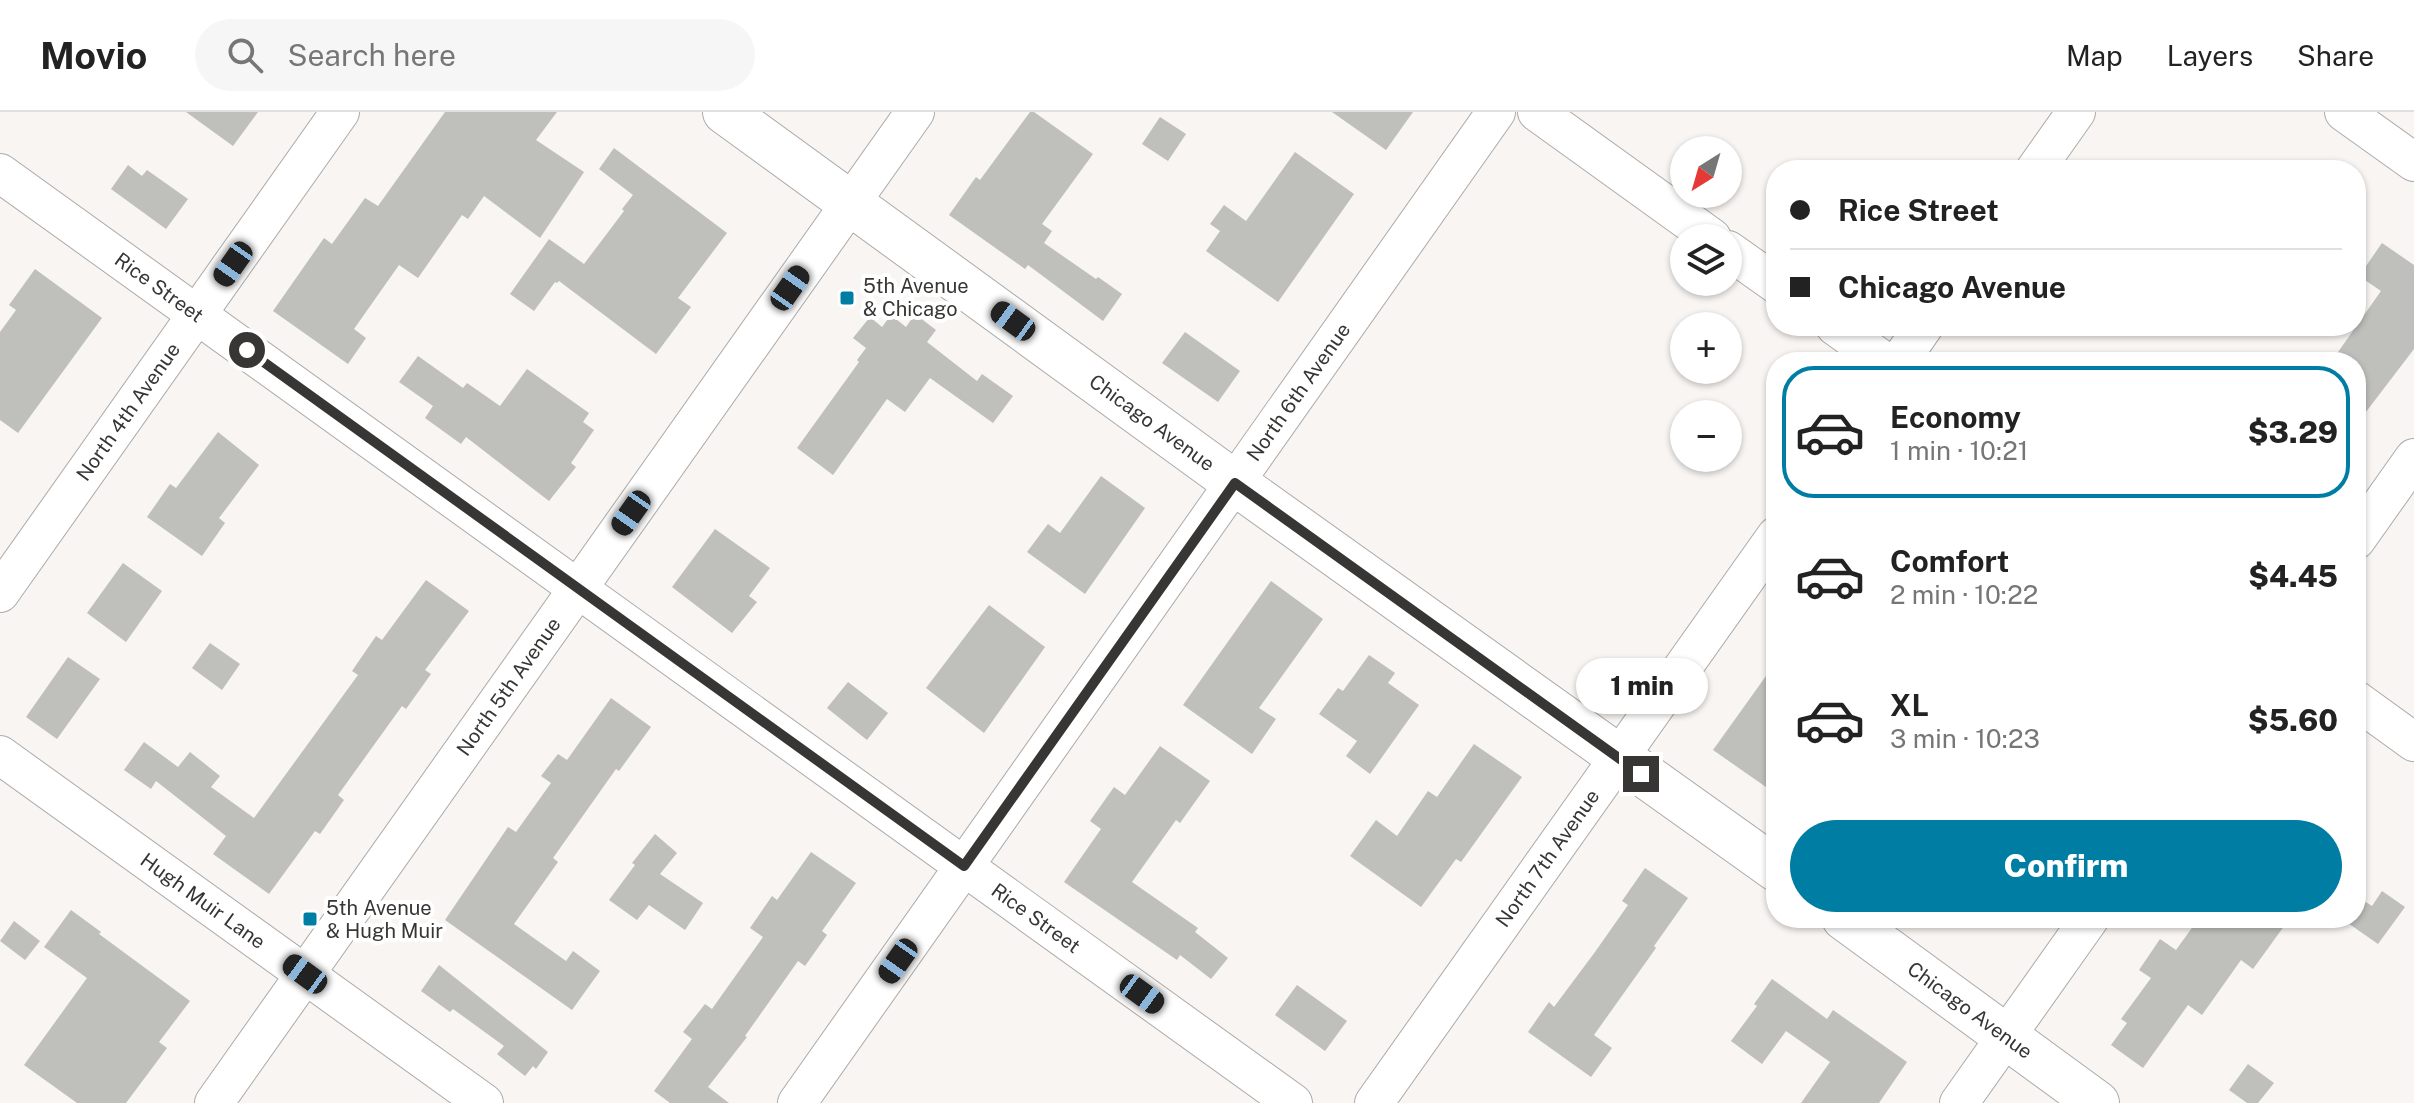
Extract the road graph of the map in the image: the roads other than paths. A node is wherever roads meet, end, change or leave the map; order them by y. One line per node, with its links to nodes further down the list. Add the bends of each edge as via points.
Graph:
1 (340, 112): 15 (street, North 4th Avenue)
2 (725, 112): 11 (main road, Chicago Avenue)
3 (915, 112): 11 (street, North 5th Avenue)
4 (1496, 112): 19 (street, North 6th Avenue)
5 (1537, 112): 12 (street)
6 (2076, 112): 8 (street)
7 (2344, 112): 9 (street)
8 (2042, 160)
9 (2414, 162)
10 (0, 173): 15 (street, Rice Street)
11 (851, 203): 19 (main road, Chicago Avenue); 22 (street, North 5th Avenue)
12 (1693, 224)
13 (1742, 260): 14 (street)
14 (1766, 277)
15 (197, 314): 22 (street, Rice Street); 23 (street, North 4th Avenue)
16 (1849, 336): 17 (street)
17 (1871, 352)
18 (2414, 458): 20 (street)
19 (1235, 483): 27 (main road, Chicago Avenue); 29 (street, North 6th Avenue)
20 (2366, 526)
21 (1766, 550): 27 (street, North 7th Avenue)
22 (578, 588): 29 (street, Rice Street); 32 (street, North 5th Avenue)
23 (0, 593)
24 (2366, 707): 25 (street)
25 (2414, 742)
26 (0, 755): 32 (street, Hugh Muir Lane)
27 (1618, 758): 28 (main road, Chicago Avenue); 38 (street, North 7th Avenue)
28 (1766, 862)
29 (964, 866): 36 (street, North 6th Avenue); 37 (street, Rice Street)
30 (1858, 928): 33 (main road, Chicago Avenue)
31 (2083, 928): 33 (street)
32 (305, 974): 34 (street, North 5th Avenue); 35 (street, Hugh Muir Lane)
33 (2006, 1038): 39 (street); 40 (main road, Chicago Avenue)
34 (214, 1103)
35 (484, 1103)
36 (797, 1103)
37 (1293, 1103)
38 (1374, 1103)
39 (1959, 1103)
40 (2097, 1103)

